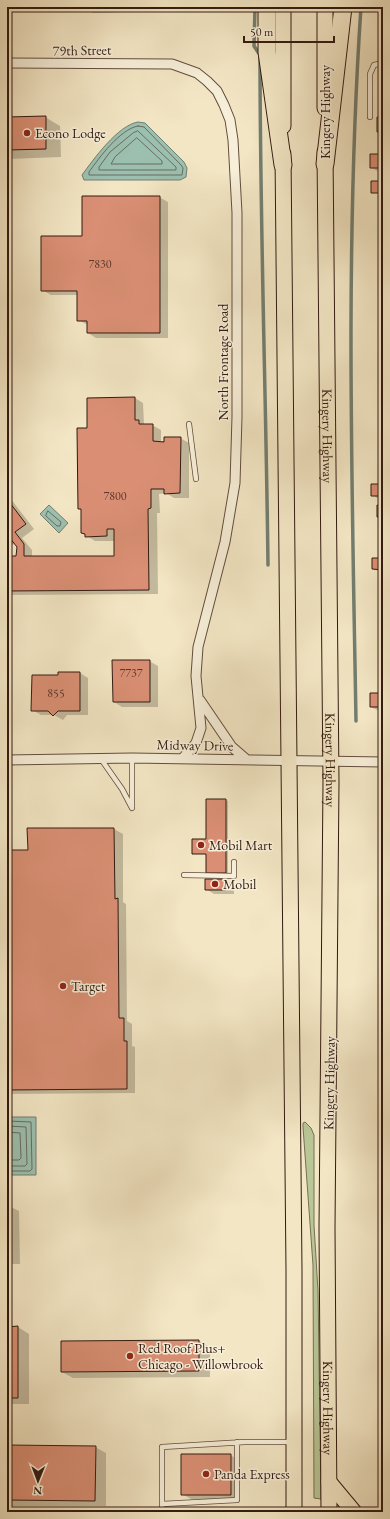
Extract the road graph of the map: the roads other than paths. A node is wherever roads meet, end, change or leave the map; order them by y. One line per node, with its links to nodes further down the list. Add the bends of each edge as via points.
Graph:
1 (266, 7): 10 (highway, via 267,52)
2 (283, 7): 10 (highway)
3 (325, 7): 9 (highway, Kingery Highway)
4 (343, 7): 9 (highway)
5 (7, 63): 6 (street, 79th Street)
6 (158, 63): 13 (street, North Frontage Road, via 172,64 197,73 217,91 230,120 236,169 235,483 225,542 198,647 196,676)
7 (383, 63): 8 (lane, via 374,65 370,74)
8 (370, 117)
9 (325, 164): 20 (highway, Kingery Highway)
10 (283, 165): 19 (highway)
11 (190, 424): 12 (lane)
12 (196, 479)
13 (199, 699): 16 (street, North Frontage Road, via 201,728 196,743); 18 (street, via 232,747)
14 (132, 758): 15 (street, Midway Drive); 15 (lane, via 132,808); 16 (street, Midway Drive)
15 (101, 759): 17 (street, Midway Drive)
16 (182, 759): 18 (street, Midway Drive)
17 (7, 760)
18 (247, 760): 19 (street, Midway Drive)
19 (289, 760): 20 (street, Midway Drive); 25 (highway, via 294,1270)
20 (330, 761): 21 (street, Midway Drive); 26 (highway, Kingery Highway, via 331,929 327,1228)
21 (383, 762)
22 (234, 862): 23 (lane, via 234,876)
23 (184, 875)
24 (237, 1442): 25 (lane); 28 (lane, via 162,1447); 28 (lane, via 237,1500)
25 (293, 1442): 27 (highway)
26 (329, 1482): 32 (highway, Kingery Highway); 33 (highway)
27 (294, 1490): 30 (highway); 31 (highway)
28 (162, 1504): 29 (lane)
29 (162, 1512)
30 (282, 1512)
31 (294, 1512)
32 (329, 1512)
33 (354, 1512)

